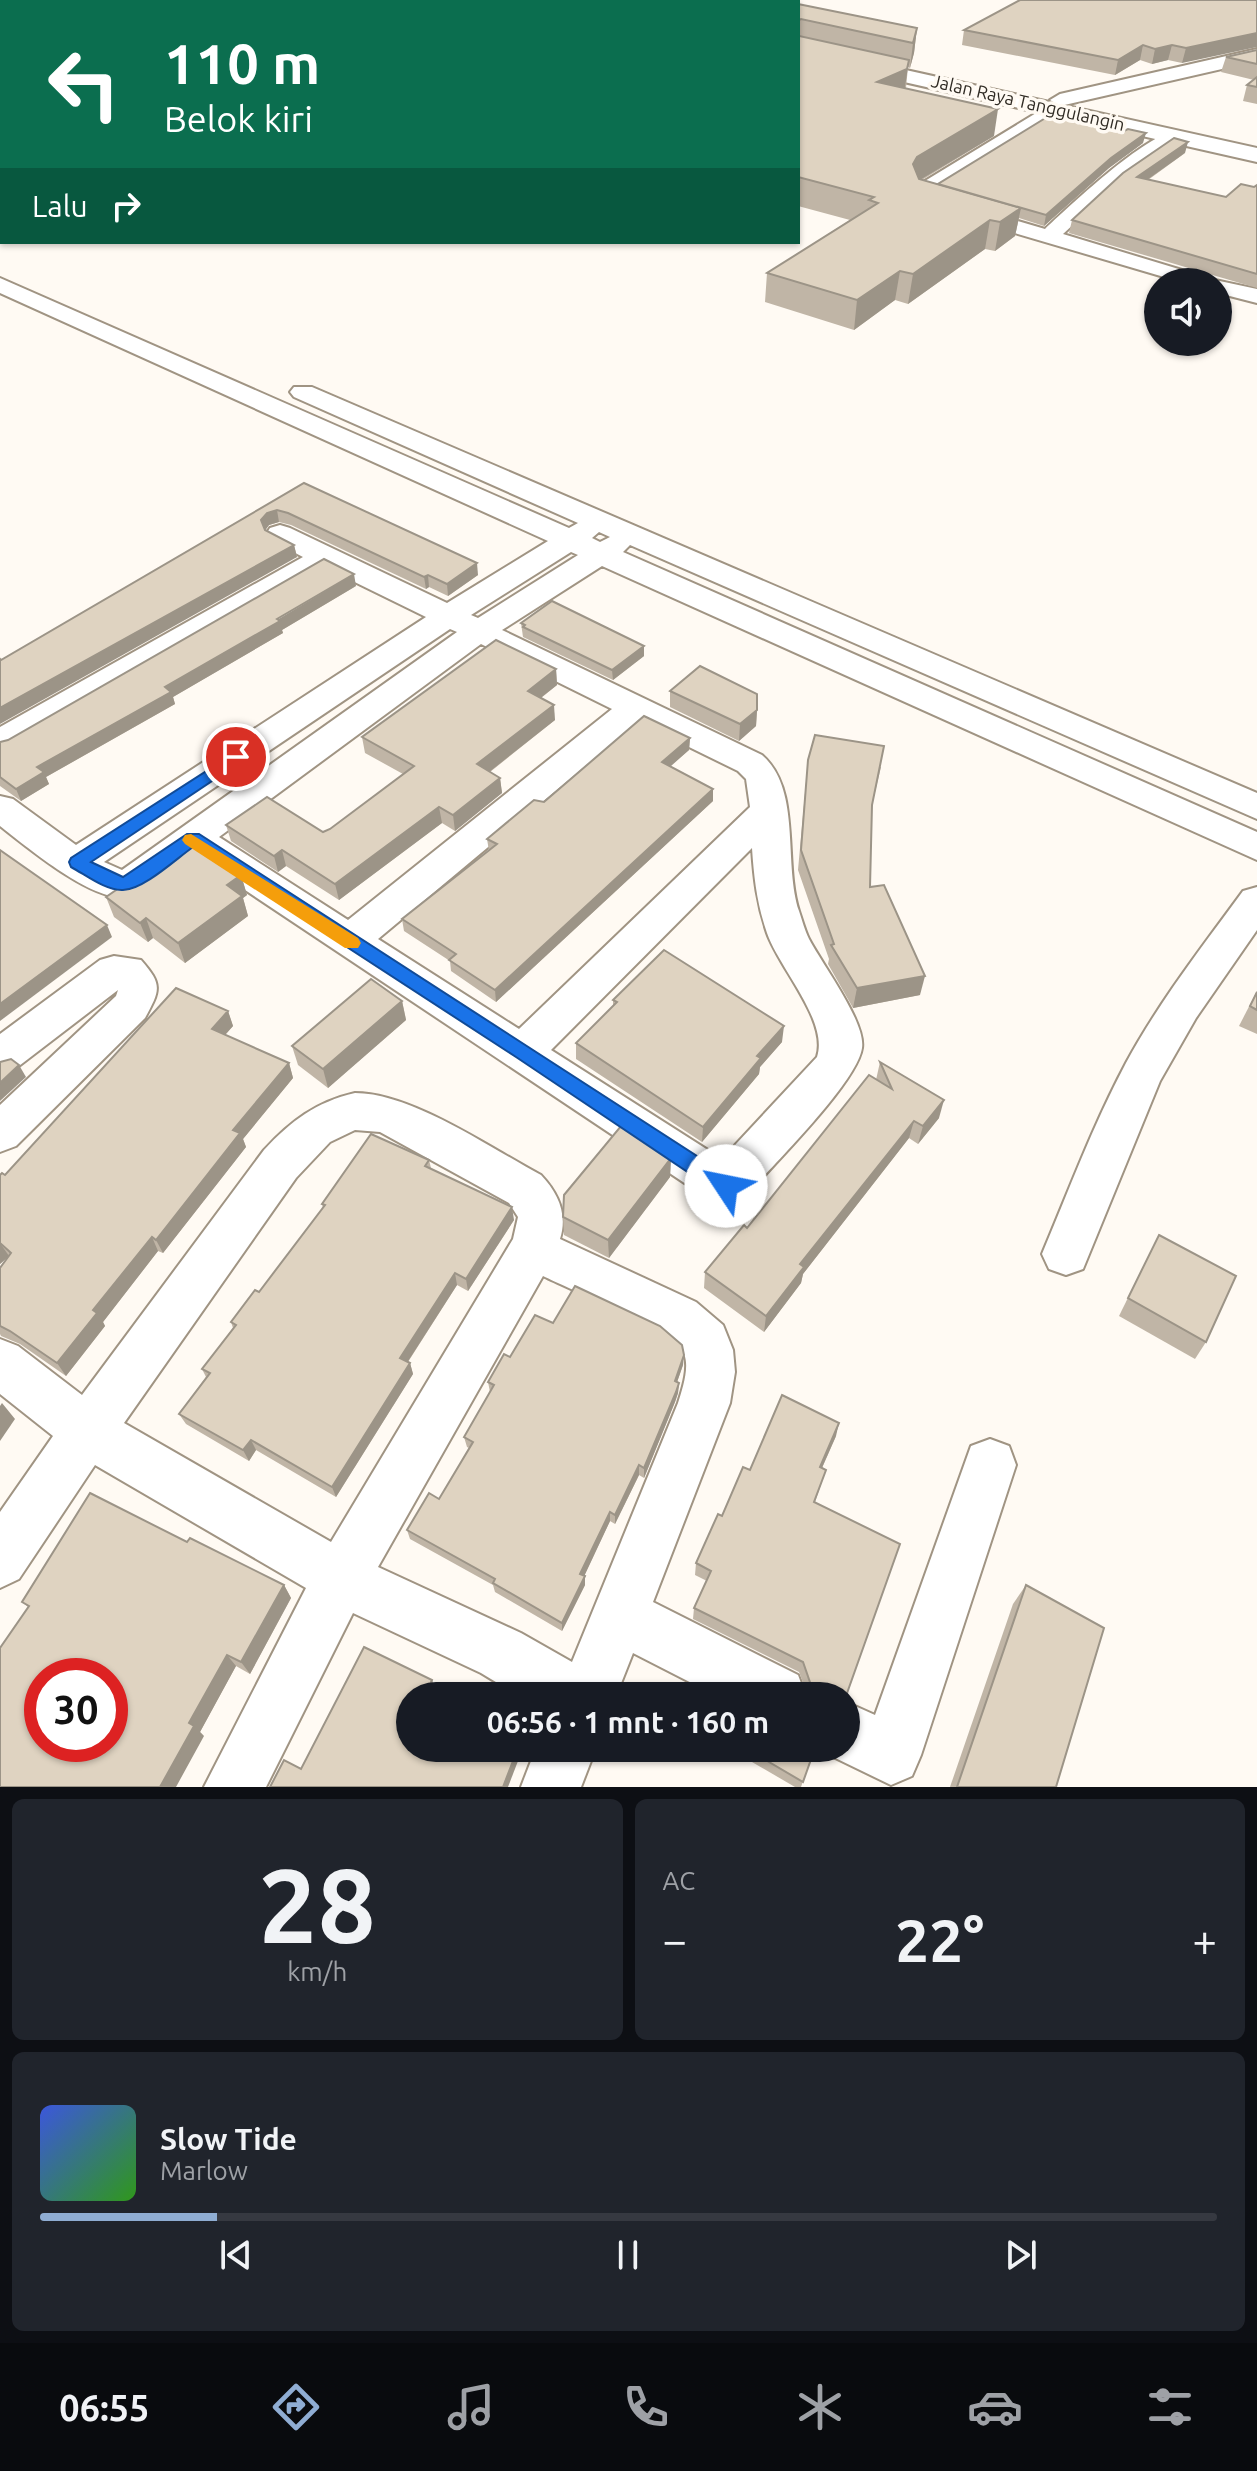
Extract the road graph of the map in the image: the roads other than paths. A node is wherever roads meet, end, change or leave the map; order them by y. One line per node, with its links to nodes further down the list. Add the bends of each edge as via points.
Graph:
1 (800, 43): 4 (main road, Jalan Raya Tanggulangin)
2 (800, 52): 4 (main road, Jalan Raya Tanggulangin)
3 (1257, 55): 5 (main road)
4 (846, 58): 5 (main road, Jalan Raya Tanggulangin)
5 (1056, 104): 6 (main road, Jalan Raya Tanggulangin); 7 (main road, Jalan Raya Tanggulangin); 9 (street, via 921,196 933,206)
6 (1172, 136): 8 (main road, Jalan Raya Tanggulangin); 9 (street, via 1111,179)
7 (1257, 143)
8 (1257, 155)
9 (1047, 238): 11 (street)
10 (0, 260): 15 (street)
11 (1155, 268)
12 (0, 285): 16 (street)
13 (1232, 290): 14 (street)
14 (1257, 296)
15 (126, 315): 16 (street); 17 (street)
16 (96, 328): 20 (street)
17 (599, 520): 19 (street); 20 (street)
18 (280, 534): 22 (street)
19 (632, 535): 21 (street); 26 (street)
20 (571, 540): 21 (street); 23 (street)
21 (601, 553): 23 (street); 30 (street)
22 (326, 556): 23 (street); 25 (street)
23 (463, 624): 24 (street); 29 (street); 31 (street)
24 (637, 706): 28 (street, via 750,763 762,774); 33 (street)
25 (0, 742)
26 (1257, 807)
27 (0, 808): 31 (street)
28 (767, 812): 34 (street); 34 (street, via 774,893 788,937 835,1022 842,1045 836,1065 726,1186)
29 (193, 838): 31 (street, via 124,884); 33 (street)
30 (1257, 847)
31 (78, 862)
32 (1257, 901): 38 (street, via 1172,1020 1142,1074)
33 (349, 941): 34 (street)
34 (523, 1051)
35 (0, 1057): 36 (street, via 114,971 127,971 138,984 131,1007)
36 (0, 1133)
37 (533, 1249): 40 (street, via 542,1225 539,1203 525,1189 389,1115 370,1109 343,1113 300,1140 280,1164); 43 (street); 44 (street, via 691,1325 705,1340 710,1358 704,1403)
38 (1066, 1254)
39 (0, 1363): 40 (street)
40 (87, 1431): 42 (street); 43 (street)
41 (990, 1465): 48 (street, via 891,1755)
42 (0, 1560)
43 (341, 1578): 45 (street, via 501,1653); 50 (street)
44 (619, 1615): 46 (street); 47 (street)
45 (550, 1682)
46 (593, 1682)
47 (750, 1682)
48 (860, 1739)
49 (561, 1762): 51 (street)
50 (234, 1787)
51 (551, 1787)

